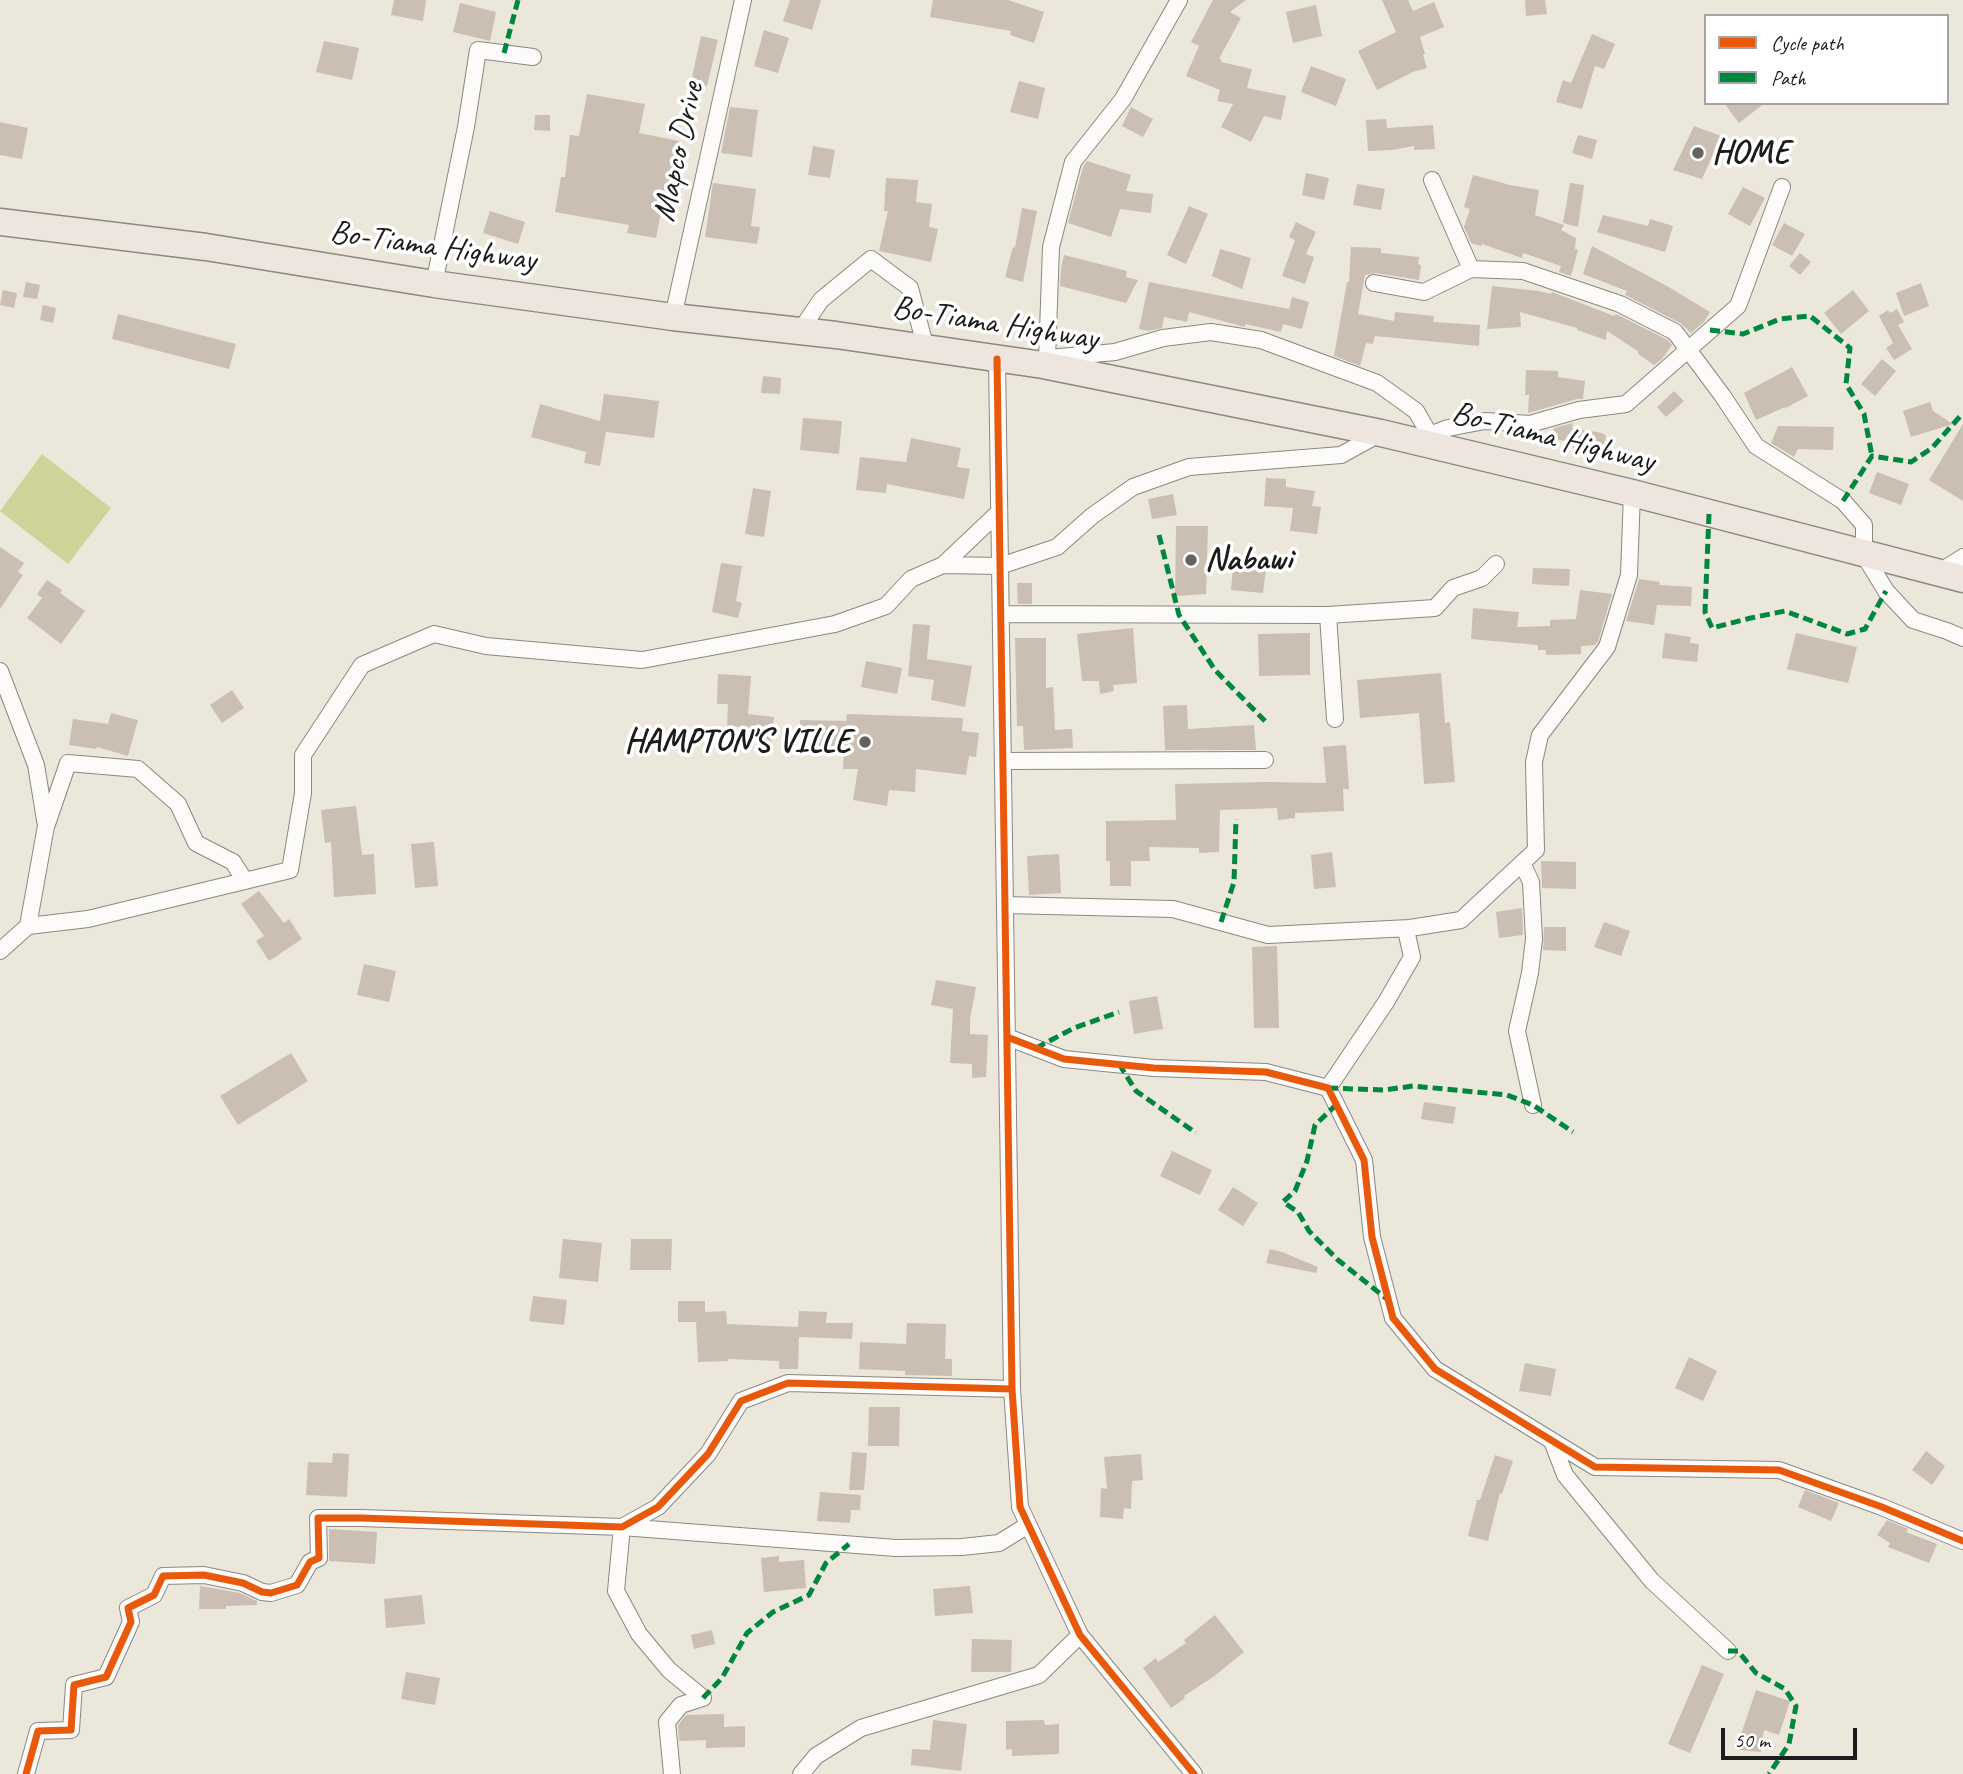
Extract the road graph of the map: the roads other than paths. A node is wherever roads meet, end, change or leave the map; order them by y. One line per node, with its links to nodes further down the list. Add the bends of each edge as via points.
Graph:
1 (743, 0): 10 (street, Mapco Drive)
2 (1179, 0): 15 (street, via 1124,99 1073,162 1051,247)
3 (533, 57): 9 (street, via 478,50)
4 (1432, 180): 7 (street)
5 (1782, 187): 13 (street, via 1738,306)
6 (0, 222): 9 (highway, Bo-Tiama Highway, via 206,247)
7 (1471, 269): 8 (street, via 1424,292); 13 (street, via 1523,271 1620,304 1675,332)
8 (1374, 283)
9 (434, 284): 10 (highway, Bo-Tiama Highway)
10 (673, 317): 11 (highway, Bo-Tiama Highway)
11 (800, 331): 12 (highway, Bo-Tiama Highway); 12 (street, via 821,300 871,259 910,288)
12 (926, 349): 14 (highway, Bo-Tiama Highway)
13 (1688, 351): 17 (street, via 1626,404 1579,410 1530,424 1485,421 1448,428); 20 (street, via 1756,446 1843,501 1864,524)
14 (997, 359): 15 (highway, Bo-Tiama Highway); 19 (street)
15 (1045, 362): 16 (highway, Bo-Tiama Highway); 17 (street, via 1211,332 1261,340 1377,383 1416,411)
16 (1381, 433): 17 (highway, Bo-Tiama Highway); 24 (street, via 1341,455 1189,467 1133,487 1057,547)
17 (1431, 440): 18 (highway, Bo-Tiama Highway)
18 (1632, 493): 20 (highway, Bo-Tiama Highway); 34 (street, via 1629,575 1607,647 1540,735 1534,762 1536,850)
19 (999, 512): 23 (street); 24 (street)
20 (1864, 555): 25 (highway, Bo-Tiama Highway); 28 (street, via 1886,591 1913,620)
21 (1963, 557): 25 (street)
22 (1496, 564): 27 (street, via 1482,578 1453,589 1435,608)
23 (943, 565): 24 (street); 35 (street, via 911,579 887,606 835,624 642,660 486,646 434,634 362,665 303,755 303,793 290,870)
24 (1000, 566): 26 (street)
25 (1950, 576)
26 (1001, 614): 27 (street); 32 (street)
27 (1328, 615): 30 (street)
28 (1963, 638)
29 (0, 671): 33 (street, via 36,765)
30 (1335, 719)
31 (1265, 760): 32 (street)
32 (1003, 761): 36 (street)
33 (46, 826): 35 (street, via 68,763 138,769 178,804 196,843 233,862); 37 (street)
34 (1521, 863): 38 (street, via 1461,920); 42 (street, via 1531,882 1534,939 1517,1031)
35 (246, 881): 37 (street, via 88,919)
36 (1005, 905): 38 (street, via 1173,909 1268,935); 40 (street)
37 (28, 926): 39 (street)
38 (1410, 928): 41 (street, via 1406,930 1412,957)
39 (0, 951)
40 (1007, 1037): 41 (street, via 1064,1059 1266,1073); 43 (street)
41 (1328, 1088): 44 (street, via 1364,1160 1372,1237 1393,1318 1436,1369)
42 (1533, 1105)
43 (1012, 1389): 45 (street, via 1020,1507); 46 (street, via 788,1383 741,1401 708,1454 658,1507)
44 (1552, 1441): 47 (street, via 1595,1467 1779,1470); 49 (street, via 1565,1475 1653,1581)
45 (1028, 1525): 46 (street, via 999,1543 909,1548); 48 (street)
46 (622, 1527): 50 (street, via 318,1518 319,1558 310,1562 297,1584 271,1593 204,1575 163,1576 154,1595 128,1608 131,1622 106,1677 74,1685 71,1730 38,1731); 51 (street, via 616,1591 639,1634 669,1670 703,1698 681,1704 667,1723)
47 (1963, 1541)
48 (1080, 1635): 52 (street, via 1040,1675 860,1728 816,1756); 53 (street)
49 (1728, 1650)
50 (26, 1774)
51 (672, 1774)
52 (801, 1774)
53 (1194, 1774)

